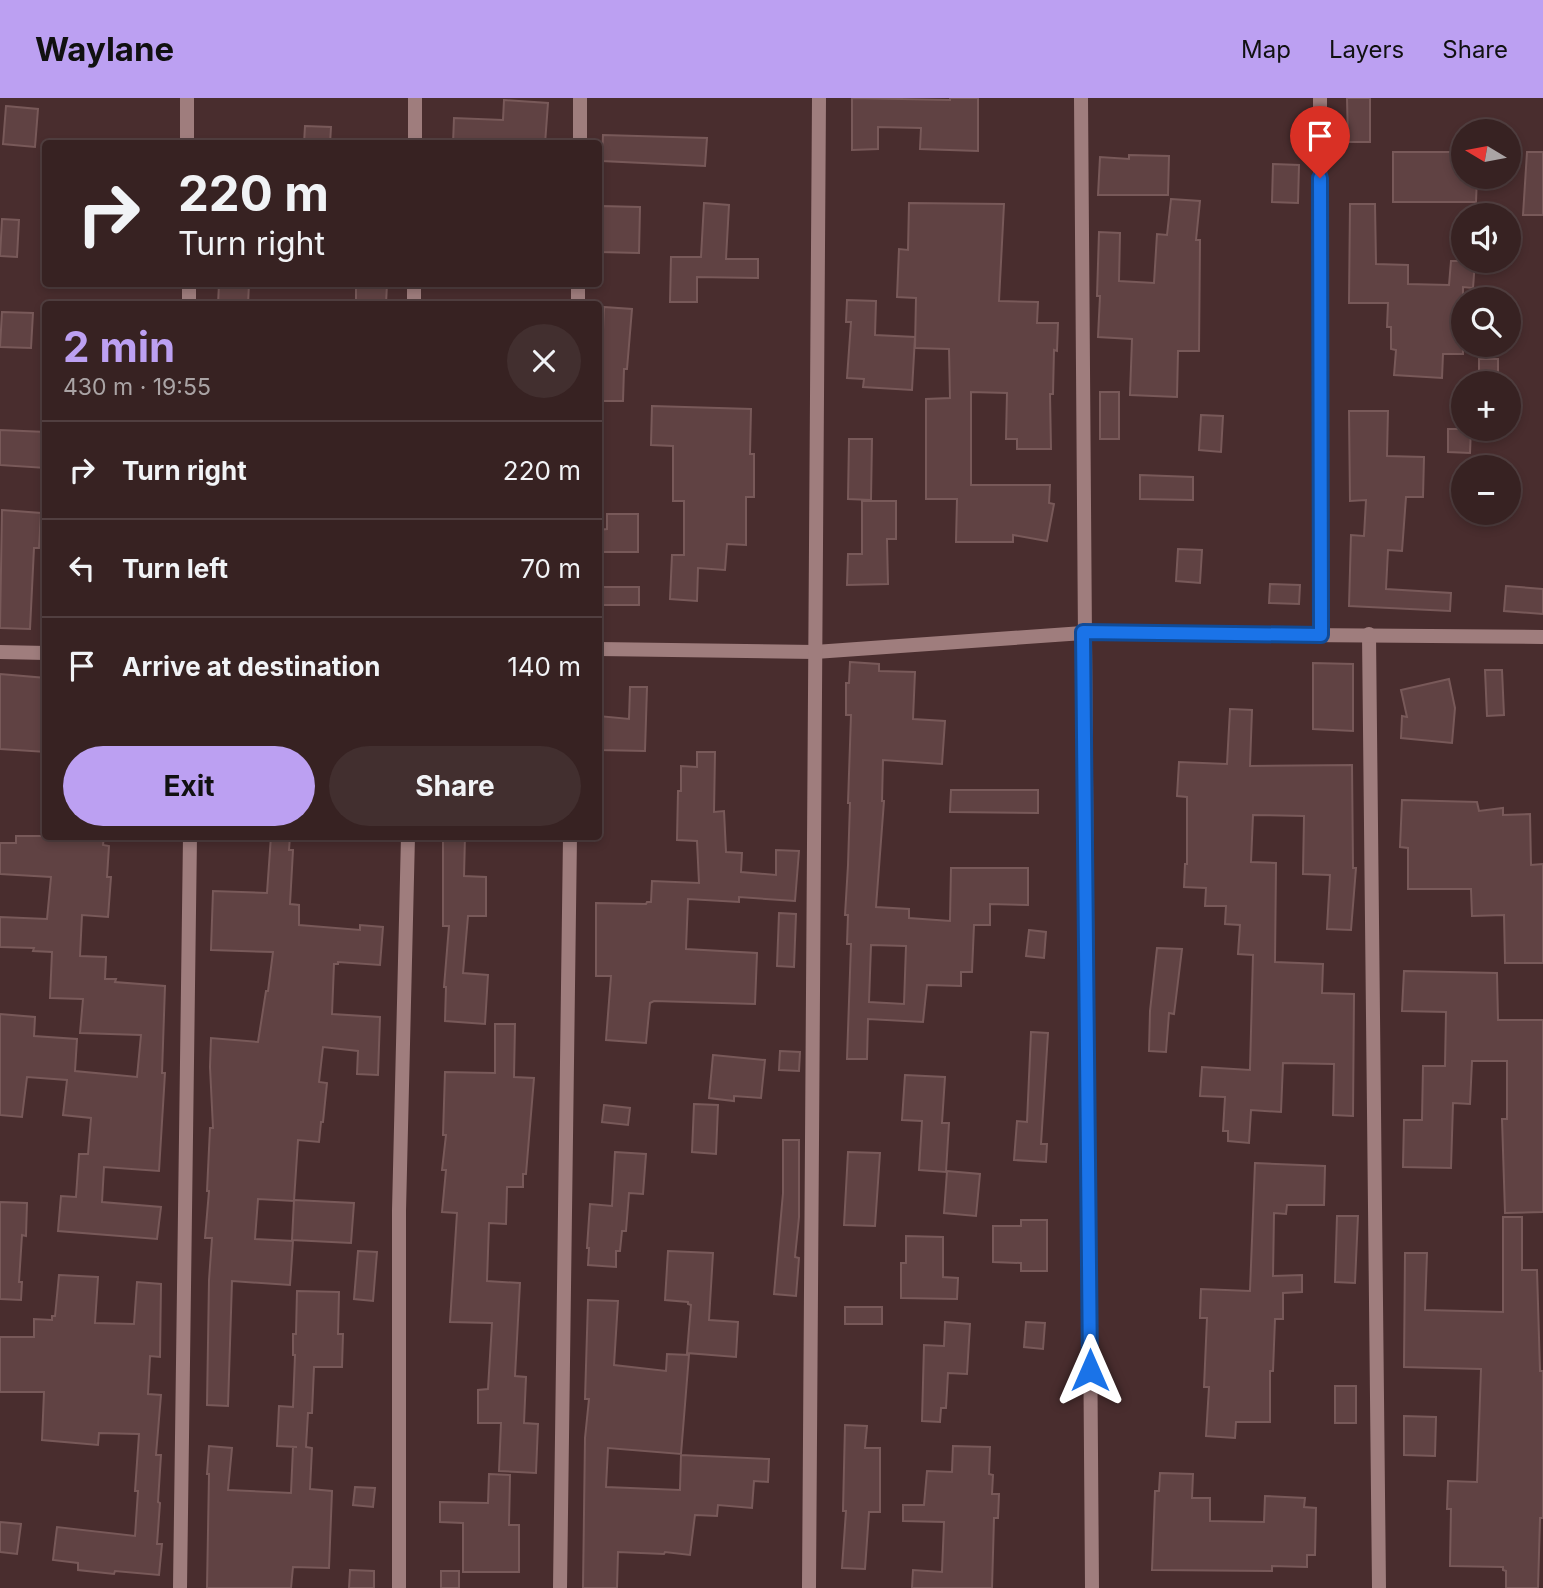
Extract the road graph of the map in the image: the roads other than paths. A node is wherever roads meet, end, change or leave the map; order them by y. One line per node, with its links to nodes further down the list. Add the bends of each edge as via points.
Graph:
1 (187, 98): 7 (street)
2 (415, 98): 8 (street)
3 (580, 98): 9 (street)
4 (819, 98): 16 (street)
5 (1081, 98): 10 (street)
6 (1320, 98): 11 (street)
7 (187, 140)
8 (415, 140)
9 (580, 140)
10 (1083, 632): 11 (street); 16 (street); 25 (street)
11 (1321, 635): 12 (street)
12 (1369, 635): 13 (street); 26 (street)
13 (1543, 637)
14 (602, 649): 16 (street)
15 (0, 652): 17 (street)
16 (815, 652): 24 (street)
17 (42, 653)
18 (190, 840): 21 (street)
19 (408, 840): 22 (street, via 399,1211)
20 (570, 840): 23 (street)
21 (180, 1588)
22 (399, 1588)
23 (560, 1588)
24 (809, 1588)
25 (1092, 1588)
26 (1379, 1588)

